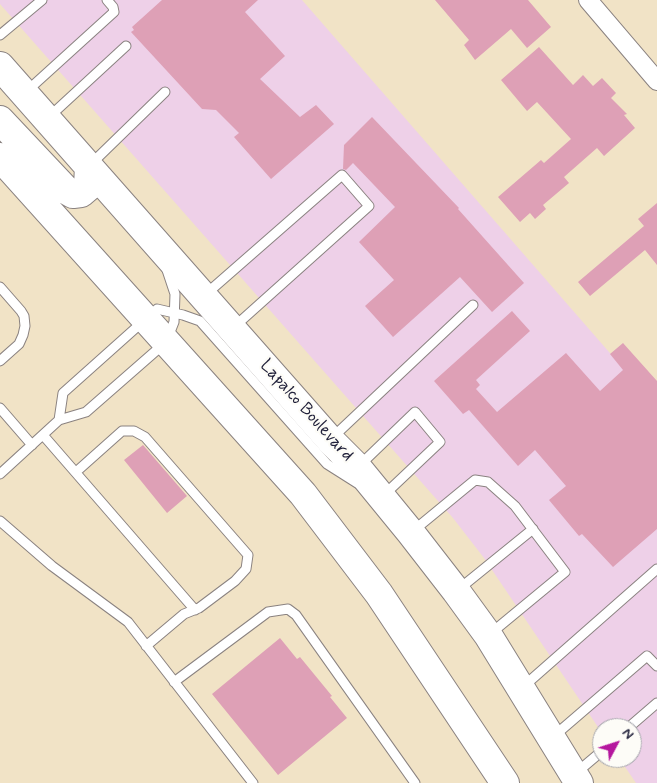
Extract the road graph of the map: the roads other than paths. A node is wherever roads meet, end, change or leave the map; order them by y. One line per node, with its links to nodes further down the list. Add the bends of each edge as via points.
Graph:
1 (42, 0): 4 (lane)
2 (106, 0): 8 (lane, via 114,12)
3 (588, 0): 7 (street)
4 (0, 35)
5 (126, 46): 10 (lane)
6 (0, 66): 8 (main road, Lapalco Boulevard)
7 (657, 81)
8 (24, 92): 10 (main road, Lapalco Boulevard)
9 (165, 92): 13 (lane)
10 (47, 119): 13 (main road, Lapalco Boulevard)
11 (0, 120): 13 (main road, via 73,194 88,187)
12 (0, 157): 19 (main road)
13 (89, 166): 14 (main road, Lapalco Boulevard)
14 (159, 246): 16 (main road, Lapalco Boulevard); 18 (lane, via 175,294)
15 (0, 287): 22 (lane, via 21,311 25,326 19,344)
16 (204, 296): 20 (main road, Lapalco Boulevard); 20 (lane, via 342,174 369,206)
17 (473, 305): 26 (lane)
18 (174, 313): 19 (lane, via 157,309); 21 (lane); 31 (lane, via 200,321 327,464)
19 (146, 318): 21 (main road); 24 (lane, via 63,392)
20 (232, 328): 26 (main road, Lapalco Boulevard)
21 (166, 342): 24 (lane, via 86,412); 50 (main road, via 309,502 379,594)
22 (0, 361)
23 (0, 408): 27 (lane)
24 (58, 420): 25 (lane)
25 (43, 434): 27 (lane); 29 (lane)
26 (330, 440): 28 (main road, Lapalco Boulevard)
27 (32, 444): 30 (lane)
28 (357, 467): 31 (main road, Lapalco Boulevard); 31 (lane, via 415,412 440,442)
29 (76, 472): 37 (lane); 37 (lane, via 122,431 134,431 145,437 239,543 248,555 246,569)
30 (0, 474)
31 (382, 498): 34 (main road, Lapalco Boulevard)
32 (0, 521): 39 (lane, via 52,566 128,622)
33 (532, 529): 34 (lane, via 515,506 488,482 475,480); 36 (lane); 38 (lane, via 565,572)
34 (411, 533): 36 (main road, Lapalco Boulevard)
35 (657, 569): 42 (lane)
36 (456, 591): 38 (main road, Lapalco Boulevard)
37 (195, 610): 39 (lane, via 184,614)
38 (488, 635): 42 (main road, Lapalco Boulevard)
39 (146, 646): 41 (lane)
40 (657, 666): 45 (lane, via 647,656)
41 (174, 682): 48 (lane); 49 (lane, via 268,612 288,609 296,614)
42 (522, 688): 45 (main road, Lapalco Boulevard)
43 (657, 703): 44 (lane)
44 (640, 718)
45 (544, 728): 47 (main road, Lapalco Boulevard)
46 (592, 758): 47 (lane)
47 (570, 775)
48 (253, 783)
49 (415, 783)
50 (505, 783)

